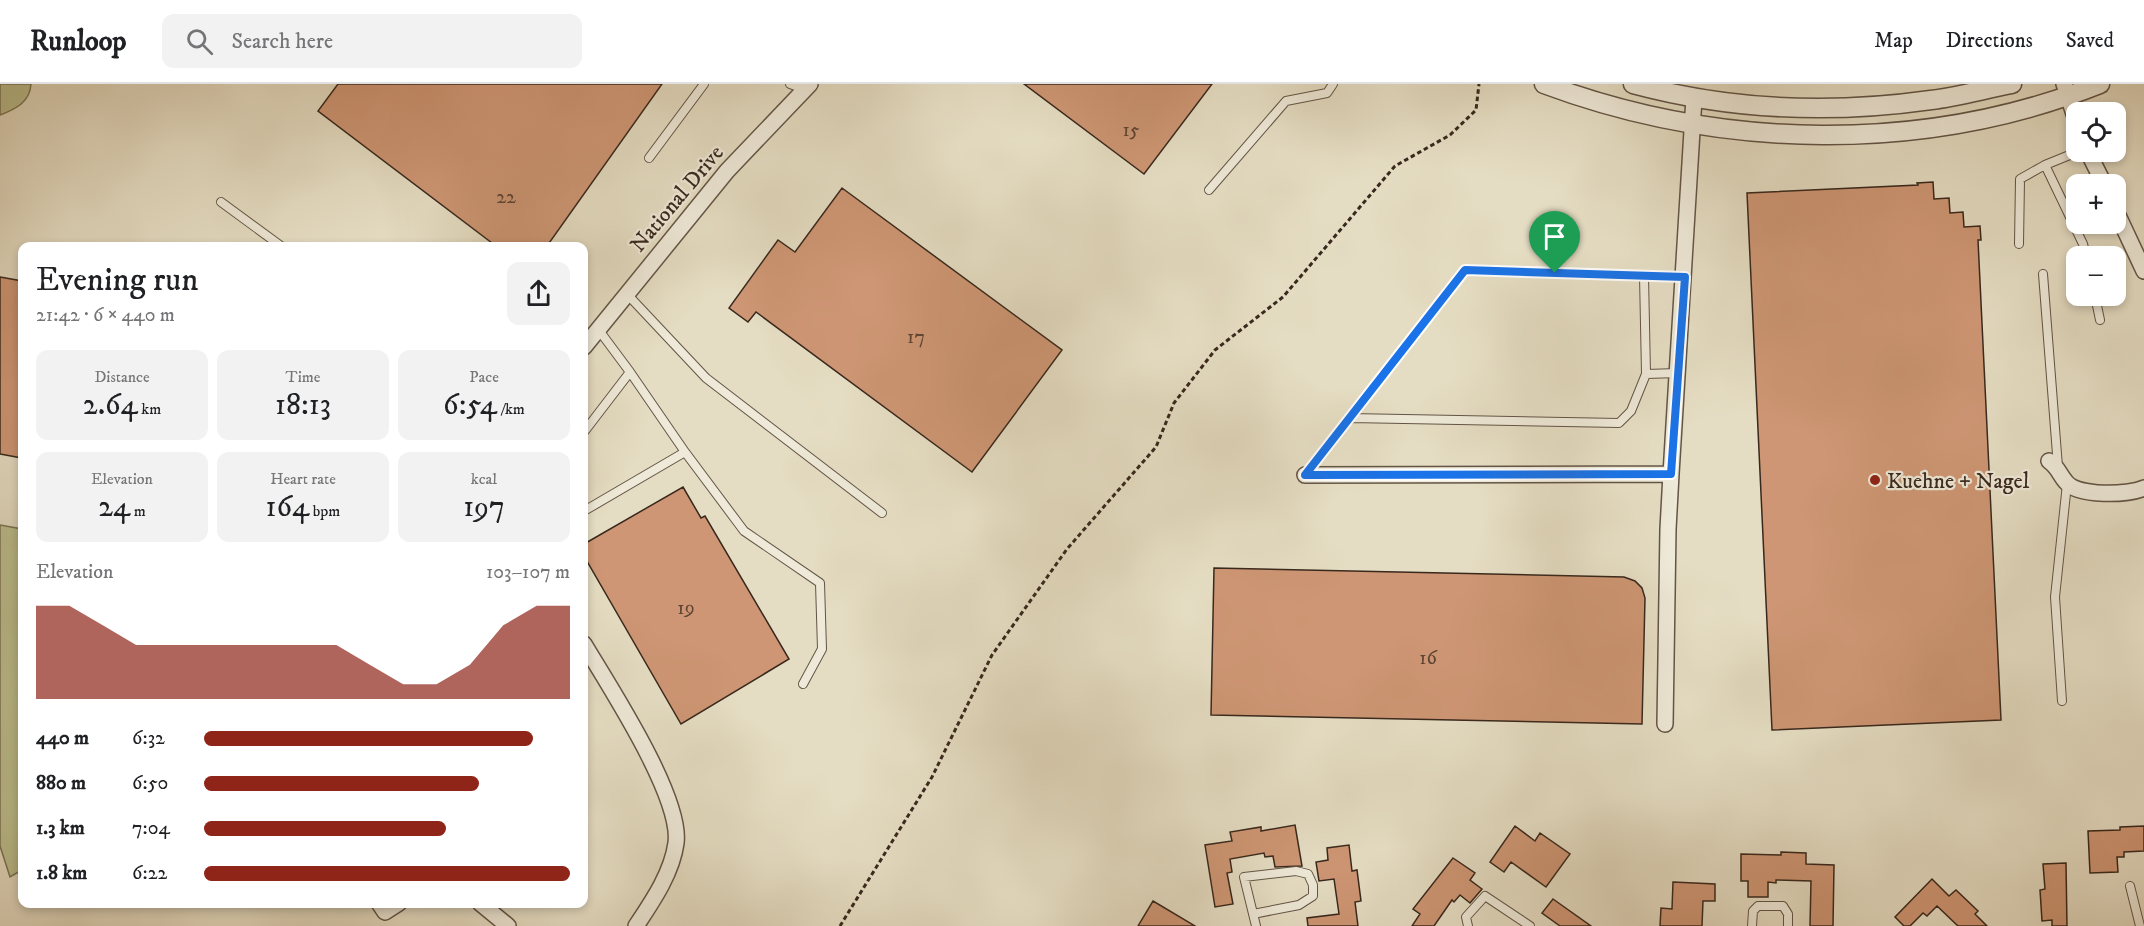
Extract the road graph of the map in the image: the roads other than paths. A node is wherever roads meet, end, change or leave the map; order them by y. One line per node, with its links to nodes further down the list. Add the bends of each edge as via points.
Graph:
1 (704, 84): 12 (lane)
2 (1334, 84): 14 (lane, via 1327,93 1286,101)
3 (1544, 84): 10 (street, via 1596,103)
4 (1633, 84): 9 (street)
5 (2012, 84): 9 (street, via 1932,100 1846,108 1764,106)
6 (2100, 84): 8 (street)
7 (802, 86): 24 (street, National Drive)
8 (2065, 90): 10 (street, via 2026,109 1911,130 1797,134 1739,131)
9 (1694, 98): 10 (street)
10 (1692, 123): 23 (street)
11 (2066, 156): 13 (lane)
12 (649, 158)
13 (2045, 165): 18 (lane, via 2020,179); 19 (lane)
14 (1209, 190)
15 (221, 202): 17 (lane)
16 (2126, 233): 20 (street)
17 (276, 242)
18 (2019, 244)
19 (2084, 246)
20 (2144, 271)
21 (2043, 274): 35 (lane)
22 (1644, 276): 23 (lane); 31 (lane); 32 (lane, via 1465,270)
23 (1685, 277): 30 (street)
24 (627, 294): 27 (street, National Drive); 41 (lane, via 706,378)
25 (2097, 306): 26 (lane)
26 (2100, 321)
27 (598, 329): 28 (street, National Drive); 29 (lane)
28 (588, 342)
29 (630, 372): 33 (lane); 34 (lane)
30 (1678, 373): 31 (lane); 36 (street)
31 (1647, 374): 32 (lane, via 1631,411 1619,423)
32 (1350, 418): 37 (lane)
33 (588, 427)
34 (685, 452): 40 (lane); 43 (lane, via 744,531 819,583 822,649)
35 (2053, 464): 38 (street)
36 (1671, 474): 37 (street); 45 (street)
37 (1305, 475)
38 (2067, 484): 39 (street, via 2086,492); 44 (lane, via 2055,597)
39 (2144, 488)
40 (588, 509)
41 (882, 513)
42 (588, 651): 50 (street, via 664,787 675,824 676,843 668,872)
43 (803, 684)
44 (2062, 701)
45 (1665, 724)
46 (2130, 886): 56 (lane)
47 (486, 908): 49 (street)
48 (1253, 914): 48 (lane, via 1244,877 1296,871 1308,874 1313,896 1306,902); 51 (lane)
49 (508, 926)
50 (636, 926)
51 (1256, 926)
52 (1468, 926): 53 (lane, via 1466,917 1485,896)
53 (1530, 926)
54 (1752, 926): 55 (lane, via 1753,911 1758,906 1783,906)
55 (1788, 926)
56 (2140, 926)

